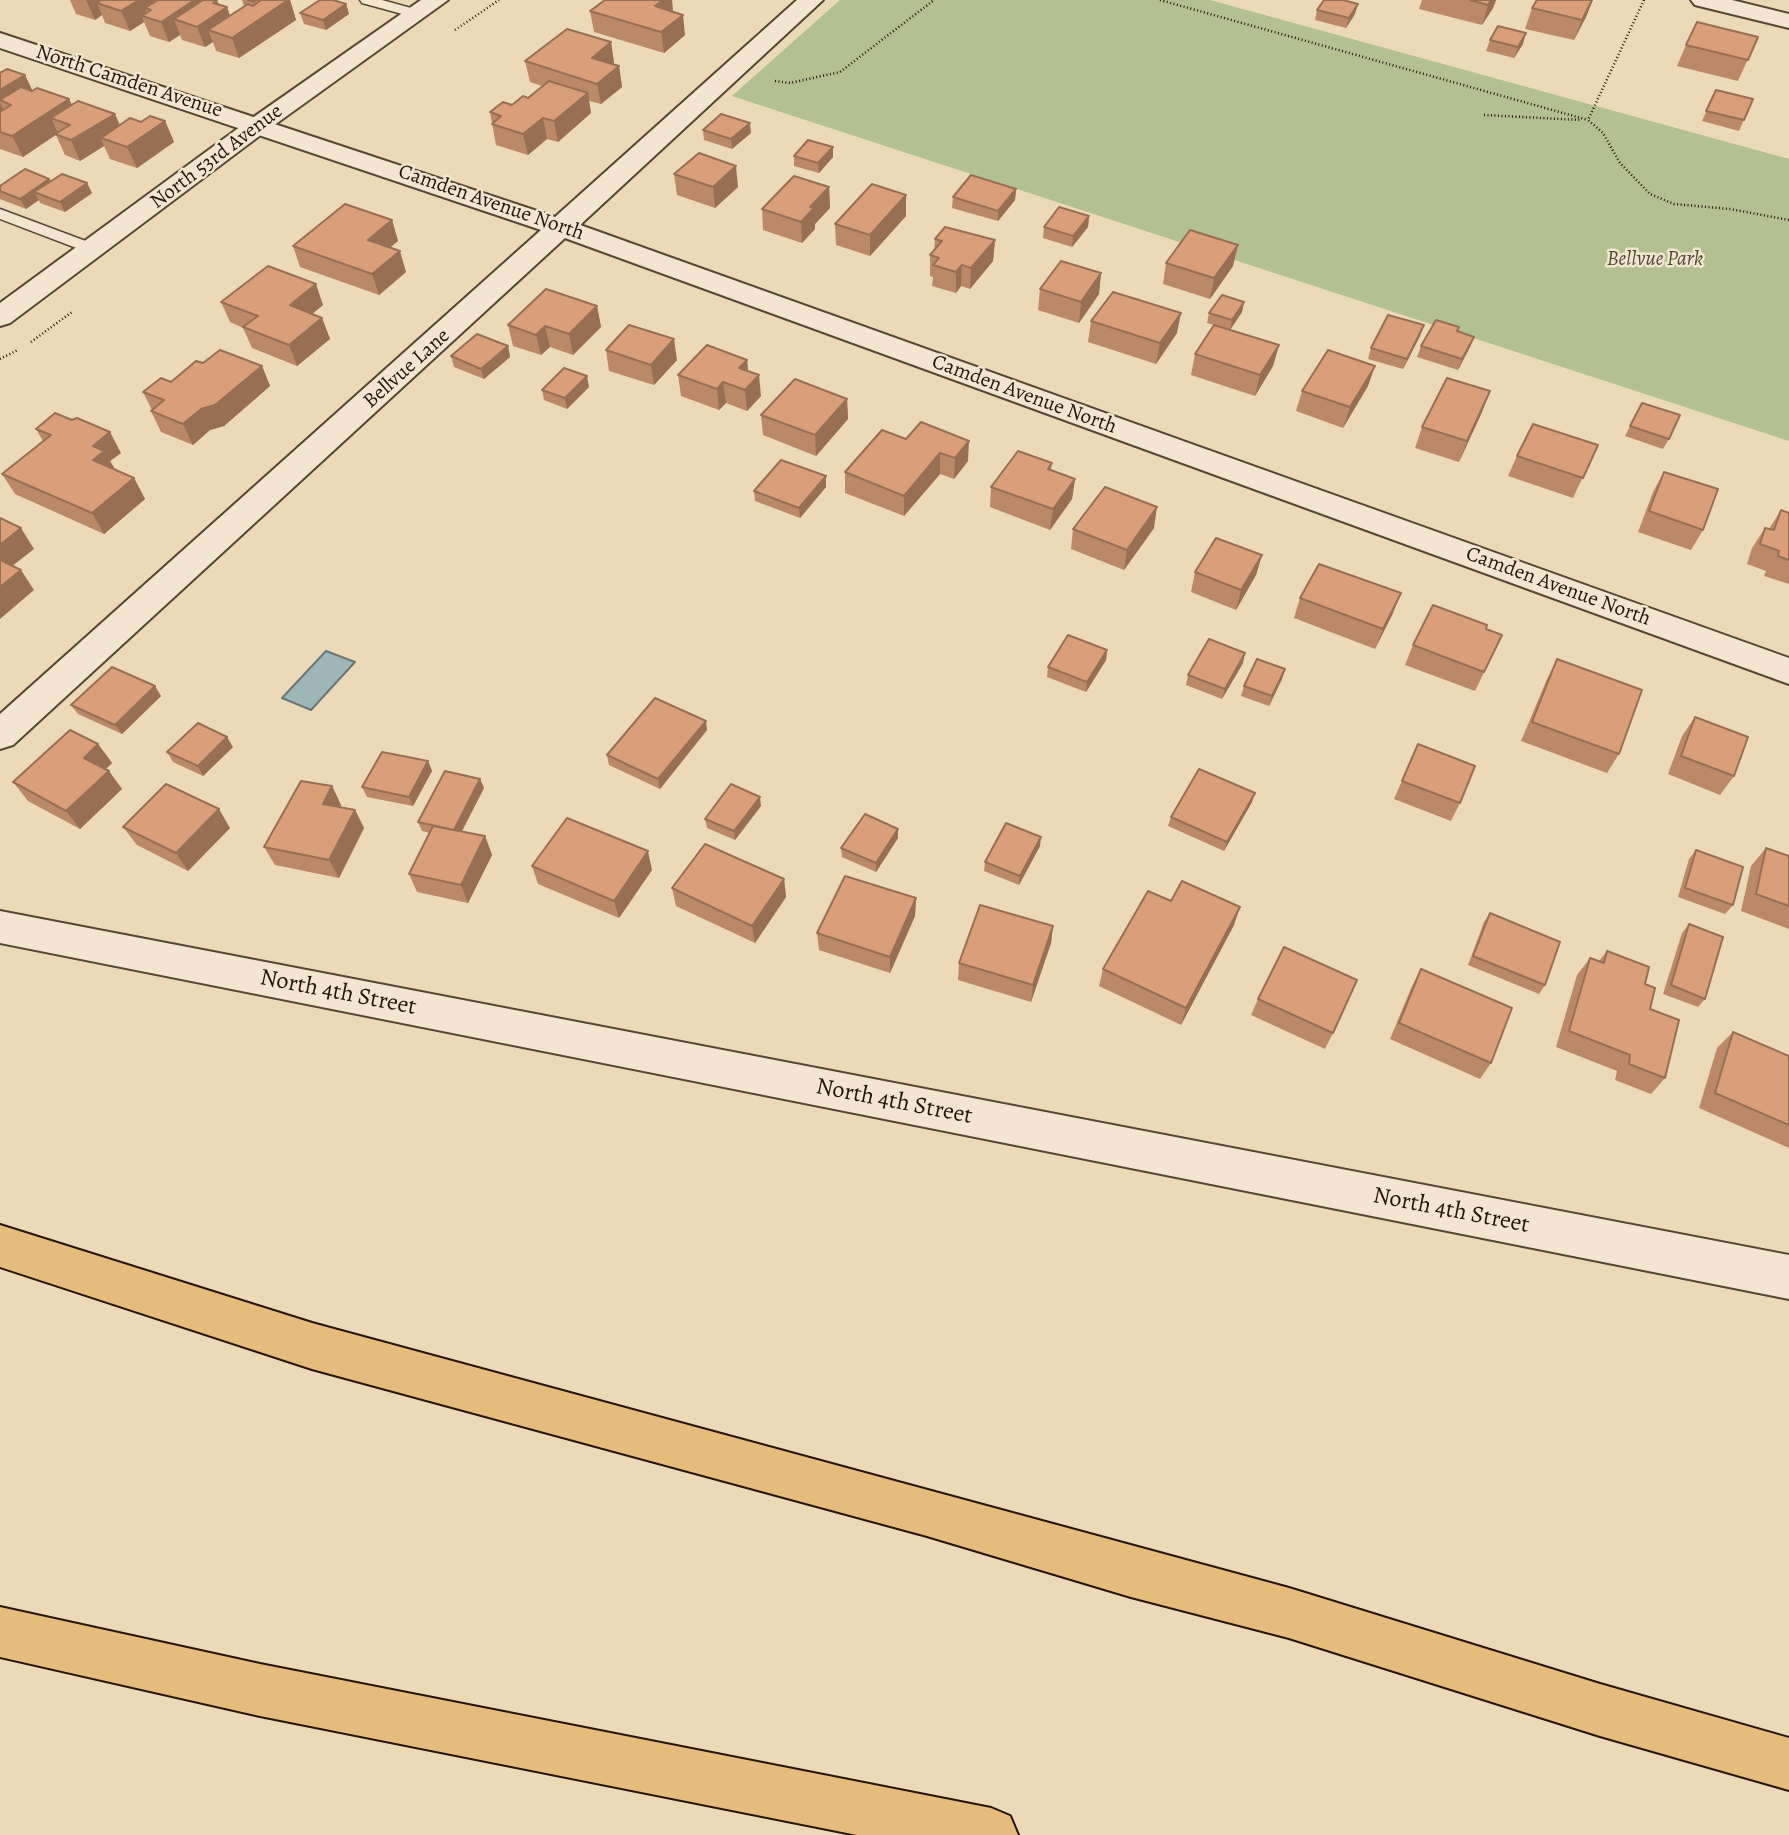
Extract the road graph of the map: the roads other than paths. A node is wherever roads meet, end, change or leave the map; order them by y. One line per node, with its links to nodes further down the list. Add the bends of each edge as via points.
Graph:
1 (367, 0): 4 (lane)
2 (811, 0): 9 (street, Bellvue Lane)
3 (1703, 0): 5 (street)
4 (426, 7): 7 (street, North 53rd Avenue)
5 (1789, 21)
6 (0, 40): 7 (street, North Camden Avenue)
7 (257, 125): 9 (street, Camden Avenue North); 10 (street, North 53rd Avenue)
8 (0, 214): 10 (lane)
9 (563, 228): 12 (street, Camden Avenue North); 13 (street, Bellvue Lane)
10 (93, 249): 11 (street, North 53rd Avenue)
11 (0, 317)
12 (1789, 671)
13 (0, 735)
14 (0, 927): 16 (street, North 4th Street)
15 (0, 1246): 18 (highway, via 312,1346 1289,1614)
16 (1789, 1277)
17 (0, 1632): 19 (highway, via 260,1690)
18 (1789, 1764)
19 (991, 1835)

